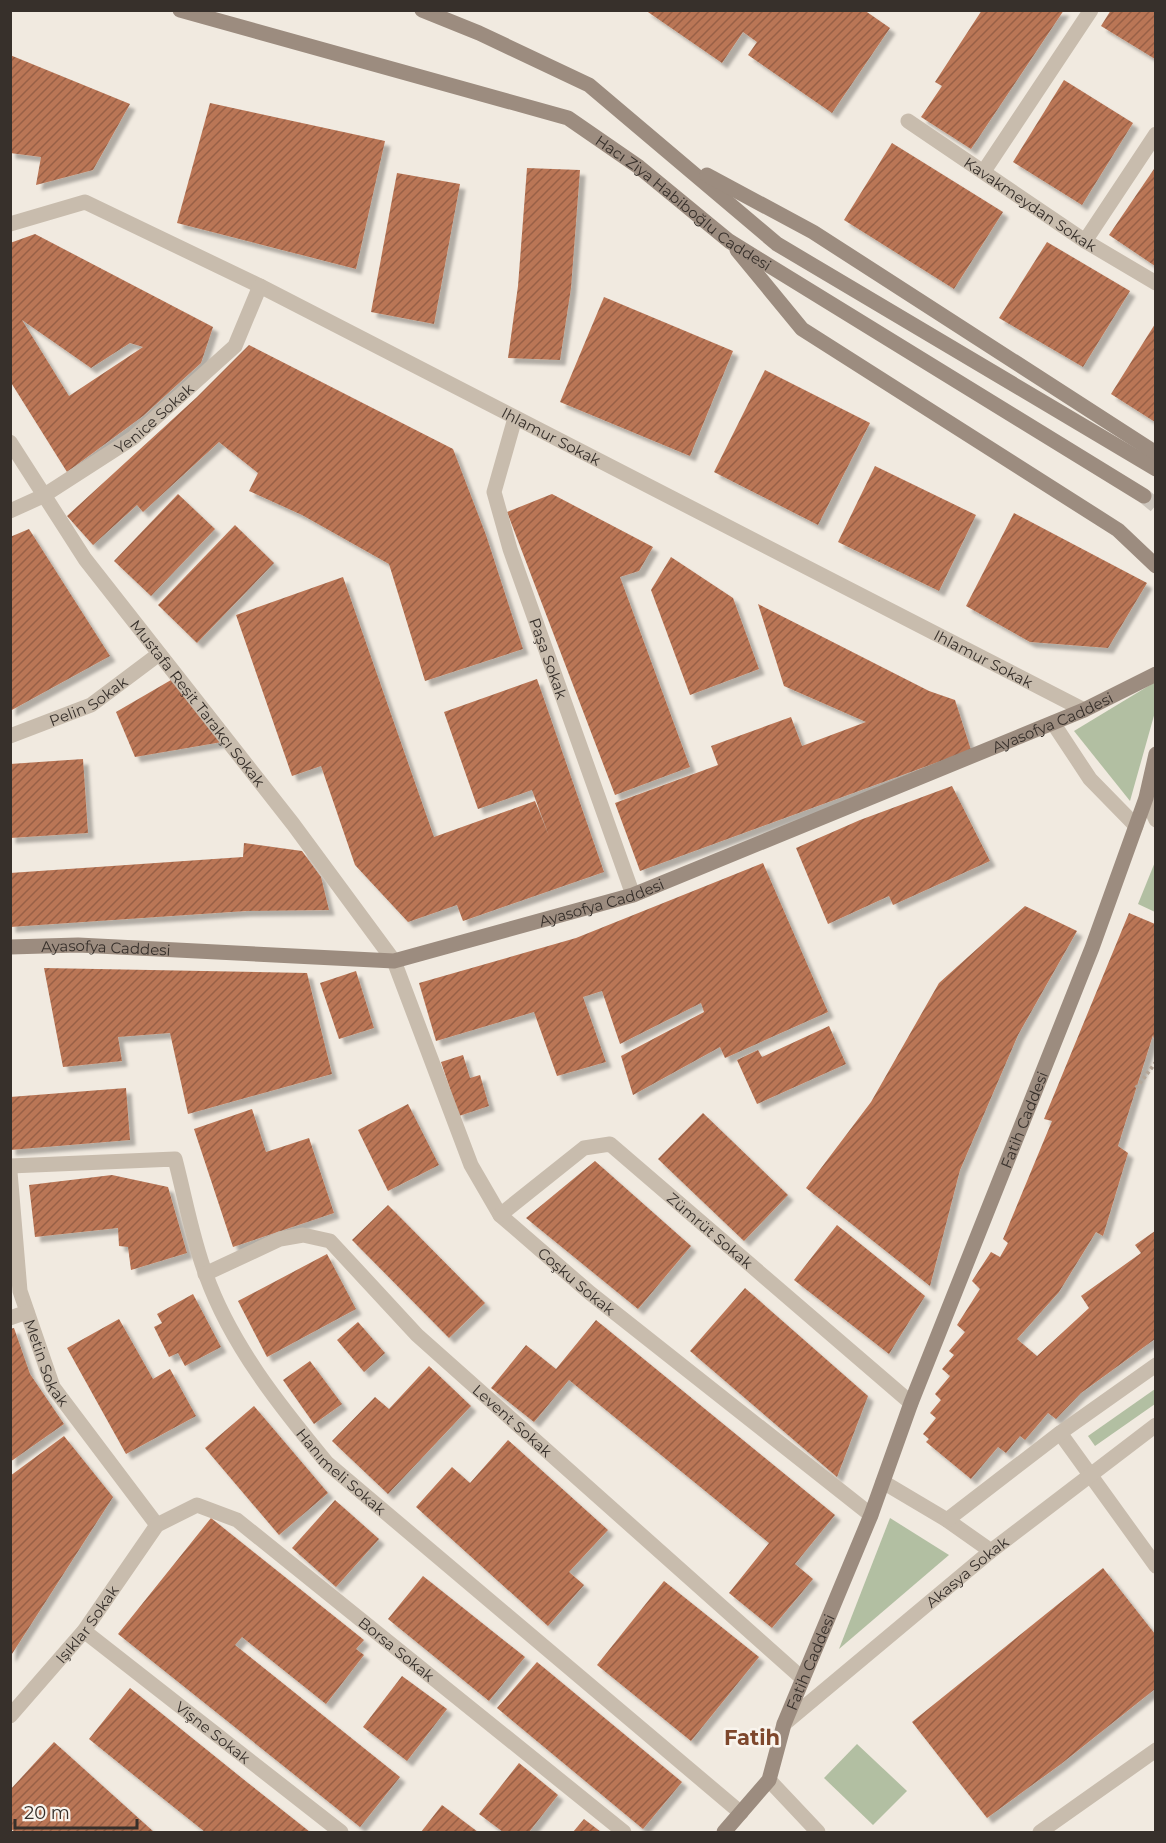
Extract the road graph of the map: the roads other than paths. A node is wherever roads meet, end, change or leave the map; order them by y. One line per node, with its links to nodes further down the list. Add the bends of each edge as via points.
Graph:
1 (180, 10): 9 (main road, Hacı Ziya Habiboğlu Caddesi, via 568,118 639,167)
2 (422, 10): 6 (main road, Hacı Ziya Habiboğlu Caddesi, via 589,85)
3 (1091, 10): 7 (street)
4 (908, 121): 7 (street, Kavakmeydan Sokak)
5 (1155, 134): 10 (street)
6 (680, 160): 15 (main road, via 813,232); 16 (main road, Hacı Ziya Habiboğlu Caddesi, via 777,244)
7 (984, 171): 10 (street, Kavakmeydan Sokak)
8 (10, 224): 12 (street, Ihlamur Sokak, via 86,202)
9 (729, 241): 18 (main road, Hacı Ziya Habiboğlu Caddesi); 20 (main road, via 802,329 1118,531)
10 (1086, 241): 11 (street, Kavakmeydan Sokak)
11 (1155, 283)
12 (260, 286): 13 (street, Ihlamur Sokak); 17 (street, Yenice Sokak, via 235,346 133,438)
13 (515, 418): 23 (street, Ihlamur Sokak); 30 (street, Paşa Sokak, via 494,492 510,549)
14 (10, 442): 17 (street, Mustafa Reşit Tarakçı Sokak)
15 (1155, 453)
16 (1155, 469)
17 (44, 496): 19 (street, Yenice Sokak); 21 (street, Mustafa Reşit Tarakçı Sokak, via 85,559)
18 (1144, 496)
19 (10, 511)
20 (1155, 566)
21 (159, 654): 25 (street, Pelin Sokak, via 92,705); 32 (street, Mustafa Reşit Tarakçı Sokak, via 293,824)
22 (1155, 674): 23 (main road, Ayasofya Caddesi)
23 (1084, 711): 24 (main road, Ayasofya Caddesi)
24 (1053, 723): 29 (street, via 1090,779); 30 (main road, Ayasofya Caddesi)
25 (10, 736)
26 (1155, 754): 27 (main road, Fatih Caddesi)
27 (1146, 798): 28 (street); 29 (main road, Fatih Caddesi)
28 (1155, 820)
29 (1136, 826): 40 (main road, Fatih Caddesi, via 1092,948)
30 (633, 895): 32 (main road, Ayasofya Caddesi)
31 (10, 947): 32 (main road, Ayasofya Caddesi, via 78,945)
32 (394, 961): 35 (street, Coşku Sokak, via 471,1165)
33 (10, 1166): 36 (street, Hanımeli Sokak, via 175,1159)
34 (10, 1172): 37 (street, Metin Sokak, via 20,1291)
35 (500, 1215): 40 (street, Zümrüt Sokak, via 584,1148 610,1144); 45 (street, Coşku Sokak, via 590,1293)
36 (205, 1274): 51 (street, Levent Sokak, via 280,1239 303,1235 330,1242 417,1335); 56 (street, Hanımeli Sokak, via 228,1326 287,1414 327,1463)
37 (27, 1312): 38 (street); 47 (street, Metin Sokak, via 53,1387)
38 (10, 1318)
39 (1155, 1365): 42 (street)
40 (910, 1403): 44 (main road, Fatih Caddesi)
41 (1155, 1425): 43 (street, Akasya Sokak)
42 (1060, 1433): 43 (street); 46 (street)
43 (1090, 1473): 48 (street, Akasya Sokak); 49 (street)
44 (883, 1482): 45 (main road, Fatih Caddesi); 46 (street)
45 (871, 1515): 51 (main road, Fatih Caddesi)
46 (946, 1520): 48 (street)
47 (157, 1525): 50 (street, Işıklar Sokak); 58 (street, Borsa Sokak, via 197,1505 237,1520)
48 (991, 1551): 53 (street, Akasya Sokak)
49 (1155, 1566)
50 (84, 1631): 52 (street, Işıklar Sokak); 57 (street, Vişne Sokak)
51 (803, 1679): 53 (main road, Fatih Caddesi)
52 (10, 1716)
53 (784, 1724): 55 (main road, Fatih Caddesi)
54 (1155, 1750): 61 (street)
55 (769, 1780): 56 (main road, Fatih Caddesi); 60 (street)
56 (741, 1813): 59 (main road, Fatih Caddesi)
57 (341, 1833)
58 (624, 1833)
59 (724, 1833)
60 (818, 1833)
61 (1040, 1833)

